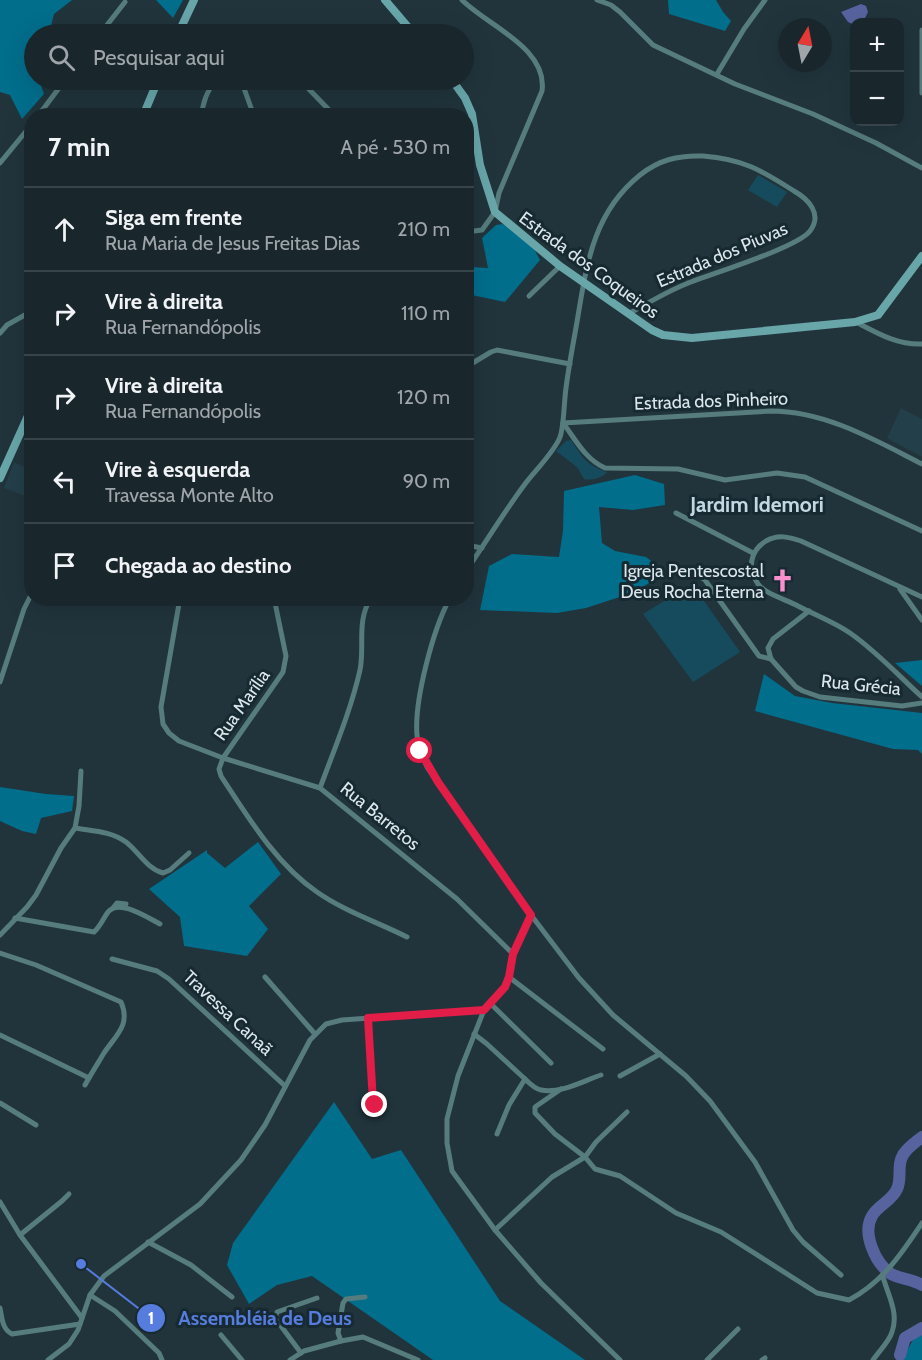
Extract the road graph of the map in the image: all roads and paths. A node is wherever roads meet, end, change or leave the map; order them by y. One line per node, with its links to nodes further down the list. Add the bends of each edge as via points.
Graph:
1 (194, 0): 8 (street)
2 (386, 0): 9 (street)
3 (462, 0): 29 (street, via 527,49 543,76 542,91 498,193)
4 (597, 0): 11 (street, via 620,12 649,42)
5 (765, 0): 11 (street)
6 (125, 2): 7 (street)
7 (108, 24)
8 (183, 24)
9 (406, 24)
10 (922, 30): 18 (street)
11 (717, 74): 28 (street)
12 (58, 90): 19 (street)
13 (154, 90): 20 (street)
14 (209, 90): 21 (street)
15 (245, 90): 22 (street)
16 (309, 90): 23 (street)
17 (459, 90): 24 (street, Estrada dos Coqueiros)
18 (922, 93)
19 (44, 108)
20 (146, 108)
21 (203, 108)
22 (251, 108)
23 (326, 108)
24 (469, 108)
25 (474, 127): 29 (street, Estrada dos Coqueiros, via 480,165)
26 (24, 134): 27 (street)
27 (0, 163)
28 (922, 168)
29 (495, 212): 30 (street, via 482,230); 32 (street, Estrada dos Coqueiros)
30 (474, 231)
31 (922, 256): 37 (street, Estrada dos Coqueiros, via 878,315)
32 (560, 266): 33 (street, Estrada dos Coqueiros); 34 (street)
33 (584, 282): 35 (street, Estrada dos Coqueiros); 35 (street, Estrada dos Piuvas, via 593,243 610,207 625,187 667,159 695,156 743,162 804,197 813,207 813,226 800,239 685,284); 41 (street, Estrada dos Piuvas)
34 (529, 296)
35 (630, 314): 37 (street, Estrada dos Coqueiros, via 663,335 692,338)
36 (24, 315): 38 (street)
37 (855, 322): 39 (street, via 893,340)
38 (0, 333)
39 (922, 344)
40 (474, 362): 41 (street, via 497,350)
41 (570, 364): 42 (street, Estrada dos Piuvas)
42 (562, 423): 44 (street, Estrada dos Pinheiro, via 794,412 848,428); 47 (street, via 584,453 605,468 678,469 725,480 789,473); 49 (street, Estrada dos Piuvas, via 558,441)
43 (24, 425): 45 (street)
44 (922, 464)
45 (1, 475)
46 (676, 513): 50 (street)
47 (922, 531)
48 (474, 546): 49 (street)
49 (482, 548): 51 (street, Estrada dos Piuvas)
50 (753, 553): 53 (street, via 771,538 787,537); 60 (street, via 753,572 760,586)
51 (474, 560)
52 (688, 570): 63 (street, Rua Grécia, via 705,580 759,656)
53 (899, 587): 54 (street); 61 (street)
54 (922, 597)
55 (26, 606): 64 (street)
56 (178, 606): 67 (street, via 161,717 169,733 179,741)
57 (276, 606): 67 (street, Rua Marília, via 286,656 284,672)
58 (367, 606): 69 (street, Rua Barretos, via 362,623 360,671)
59 (446, 606): 74 (street, via 422,688 417,718 420,751)
60 (809, 611): 63 (street, via 773,639 768,648); 65 (street, via 852,634)
61 (920, 612): 62 (street)
62 (922, 620)
63 (771, 659): 66 (street, Rua Grécia, via 796,687 810,695 902,706)
64 (0, 682)
65 (922, 697)
66 (922, 703)
67 (223, 758): 69 (street); 78 (street, via 221,776 262,836 299,879 343,908)
68 (81, 771): 70 (street)
69 (320, 788): 80 (street, Rua Barretos, via 458,898)
70 (75, 828): 71 (street, via 124,841 158,872 170,870); 75 (street, via 36,895)
71 (189, 853)
72 (126, 904): 73 (street, via 117,903)
73 (113, 908): 75 (street, via 94,932); 76 (street, via 133,910)
74 (531, 915): 80 (street); 91 (street, via 593,994)
75 (15, 918): 77 (street)
76 (160, 924)
77 (0, 935)
78 (407, 937)
79 (0, 952): 95 (street, via 121,1002 125,1011 119,1034)
80 (513, 954): 83 (street)
81 (112, 959): 98 (street, Travessa Canaã, via 157,971 169,979)
82 (265, 977): 87 (street)
83 (509, 977): 84 (street); 90 (street)
84 (491, 1004): 85 (street); 92 (street)
85 (484, 1010): 86 (street); 88 (street)
86 (368, 1018): 87 (street, via 330,1022); 101 (street, via 373,1102)
87 (315, 1034): 98 (street)
88 (474, 1034): 96 (street); 109 (street, via 449,1108 447,1143 452,1171)
89 (0, 1035): 95 (street)
90 (603, 1049)
91 (660, 1054): 94 (street); 113 (street, via 711,1101 755,1162 793,1230)
92 (551, 1064)
93 (601, 1075): 99 (street)
94 (620, 1076)
95 (89, 1078): 97 (street)
96 (525, 1079): 99 (street, via 538,1089); 104 (street)
97 (85, 1085)
98 (285, 1086): 111 (street, via 241,1160 200,1204)
99 (561, 1089): 105 (street, via 535,1107 535,1113)
100 (0, 1103): 103 (street)
101 (381, 1106)
102 (627, 1112): 105 (street)
103 (36, 1125)
104 (497, 1134)
105 (585, 1157): 109 (street, via 552,1177); 112 (street, via 596,1169 620,1176 676,1213 721,1232 817,1293 849,1300)
106 (69, 1194): 110 (street)
107 (0, 1202): 110 (street)
108 (922, 1222): 112 (street)
109 (495, 1230): 131 (street, via 541,1283)
110 (20, 1235): 119 (street)
111 (148, 1242): 114 (street, via 104,1276); 115 (street, via 192,1265)
112 (885, 1274): 133 (street, via 895,1311 892,1334)
113 (841, 1275)
114 (90, 1295): 119 (street); 123 (street, via 115,1311)
115 (232, 1297)
116 (365, 1297): 122 (street, via 346,1299 343,1303 338,1333)
117 (316, 1298): 124 (street, via 277,1312 275,1318)
118 (0, 1308): 119 (street, via 3,1325 12,1334)
119 (81, 1321): 125 (street, via 69,1344)
120 (738, 1329): 132 (street)
121 (221, 1335): 128 (street)
122 (341, 1341): 124 (street); 130 (street, via 363,1337)
123 (159, 1353): 126 (street); 127 (street)
124 (301, 1353): 129 (street)
125 (48, 1360)
126 (153, 1360)
127 (162, 1360)
128 (242, 1360)
129 (290, 1360)
130 (418, 1360)
131 (620, 1360)
132 (706, 1360)
133 (873, 1360)

